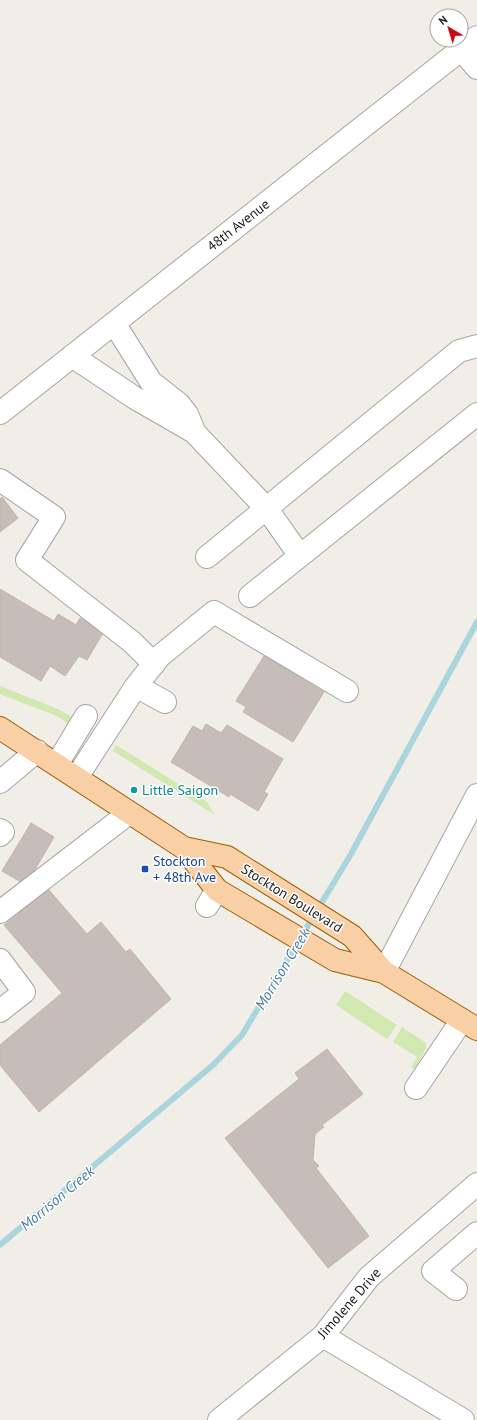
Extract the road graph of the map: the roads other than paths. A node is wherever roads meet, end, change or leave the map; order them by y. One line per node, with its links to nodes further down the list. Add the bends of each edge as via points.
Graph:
1 (469, 43): 3 (street)
2 (463, 48): 4 (street, 48th Avenue)
3 (477, 68)
4 (114, 323): 6 (street, 48th Avenue); 7 (street)
5 (477, 346): 13 (street, via 459,351)
6 (72, 356): 8 (street); 9 (street, 48th Avenue)
7 (151, 382): 8 (street); 11 (street, via 179,404 187,414)
8 (135, 398): 11 (street)
9 (0, 413)
10 (477, 414): 14 (street)
11 (194, 432): 13 (street)
12 (0, 480): 17 (street, via 54,517 27,560 132,642)
13 (267, 509): 14 (street); 15 (street)
14 (300, 556): 16 (street)
15 (207, 557)
16 (250, 596)
17 (154, 664): 18 (street); 19 (street, via 160,656 214,612)
18 (136, 686): 20 (street); 25 (street)
19 (347, 691)
20 (165, 702)
21 (86, 716): 24 (street)
22 (0, 728): 23 (main road, Stockton Boulevard)
23 (37, 751): 24 (main road, Stockton Boulevard); 26 (street)
24 (57, 764): 25 (main road, Stockton Boulevard)
25 (77, 778): 28 (main road, Stockton Boulevard)
26 (0, 782)
27 (477, 795): 34 (street)
28 (129, 813): 31 (main road, Stockton Boulevard); 32 (street)
29 (0, 830): 30 (street)
30 (0, 836)
31 (184, 848): 34 (main road, Stockton Boulevard, via 227,857 352,936); 34 (main road, Stockton Boulevard, via 212,898 272,922 335,960)
32 (0, 912)
33 (0, 960): 35 (street, via 24,992)
34 (384, 972): 36 (main road, Stockton Boulevard)
35 (0, 1011)
36 (470, 1025): 37 (street)
37 (416, 1088)
38 (477, 1184): 41 (street, Jimolene Drive, via 370,1276)
39 (477, 1233): 40 (street, via 433,1271)
40 (456, 1290)
41 (323, 1336): 42 (street, Jimolene Drive); 43 (street)
42 (230, 1417)
43 (463, 1420)

